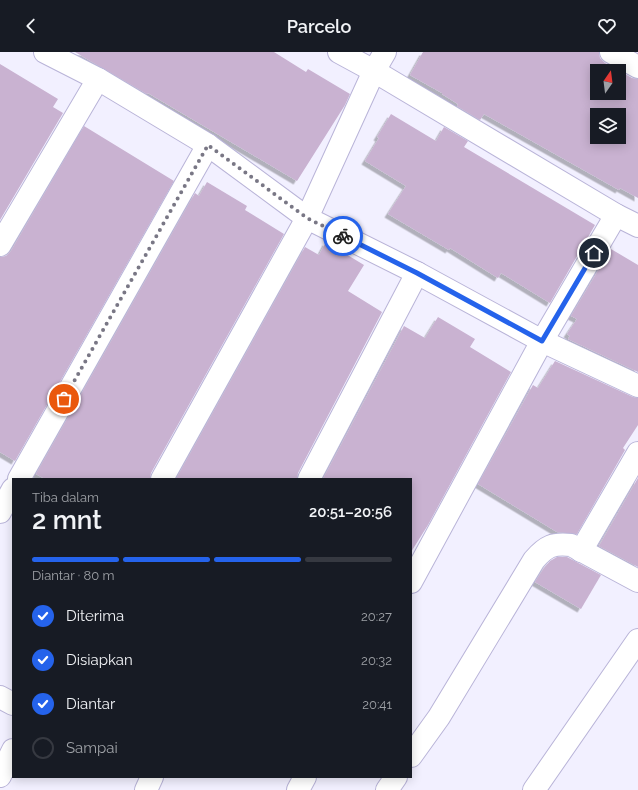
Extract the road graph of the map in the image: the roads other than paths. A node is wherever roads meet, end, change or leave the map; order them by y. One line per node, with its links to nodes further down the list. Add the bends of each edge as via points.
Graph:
1 (45, 52): 7 (street)
2 (339, 52): 6 (street)
3 (385, 52): 6 (street)
4 (611, 52): 5 (street)
5 (638, 67)
6 (374, 71): 9 (street); 10 (street)
7 (98, 79): 8 (street); 12 (street)
8 (208, 145): 10 (street); 17 (street)
9 (616, 215): 11 (street); 14 (street)
10 (307, 218): 13 (street); 18 (street)
11 (638, 226)
12 (0, 245)
13 (417, 273): 14 (street); 19 (street)
14 (542, 341): 15 (street); 23 (street)
15 (638, 386)
16 (638, 453): 22 (street)
17 (20, 478)
18 (163, 478)
19 (310, 478)
20 (12, 491): 21 (street)
21 (0, 512)
22 (581, 551): 24 (street); 29 (street, via 571,545 552,545 534,560 439,717)
23 (412, 580)
24 (638, 581)
25 (638, 640): 37 (street)
26 (0, 697): 27 (street)
27 (12, 703)
28 (12, 752): 30 (street)
29 (412, 755)
30 (0, 776)
31 (152, 778): 34 (street)
32 (304, 778): 35 (street)
33 (395, 778): 36 (street)
34 (146, 790)
35 (298, 790)
36 (387, 790)
37 (534, 790)

